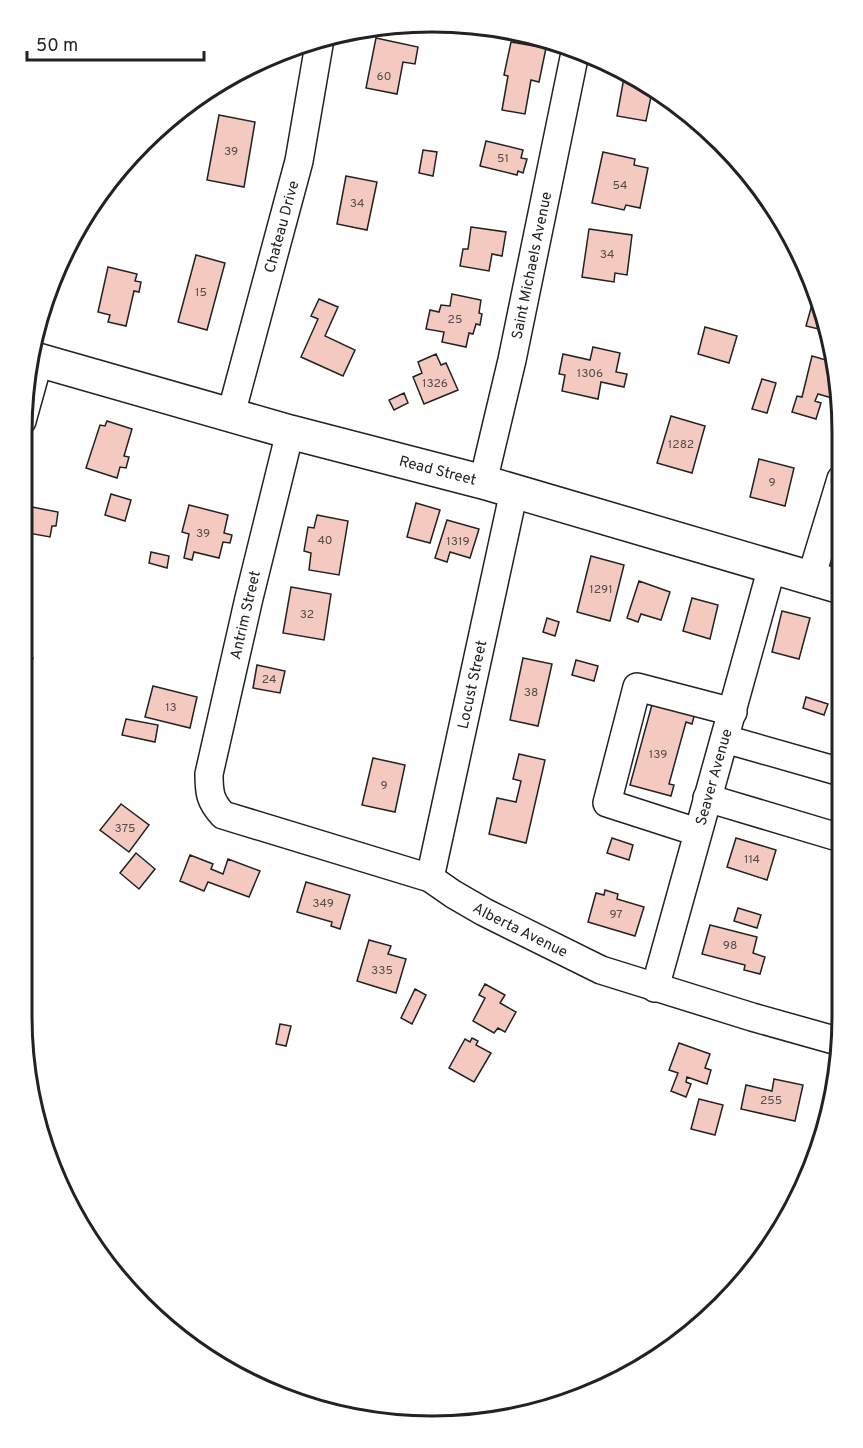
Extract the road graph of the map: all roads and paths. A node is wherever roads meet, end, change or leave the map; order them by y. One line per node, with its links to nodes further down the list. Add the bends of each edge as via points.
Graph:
1 (318, 48): 4 (street, Chateau Drive, via 299,161)
2 (574, 58): 6 (street, Saint Michaels Avenue)
3 (38, 360): 4 (main road, Read Street)
4 (231, 414): 5 (main road, Read Street)
5 (290, 432): 6 (main road, Read Street); 15 (street, Antrim Street, via 209,774)
6 (483, 482): 7 (main road, Read Street)
7 (514, 491): 9 (main road, Read Street); 18 (street, Locust Street)
8 (832, 541): 10 (street)
9 (772, 567): 10 (main road, Read Street); 11 (street, Seaver Avenue)
10 (826, 582)
11 (733, 712): 12 (street, Seaver Avenue); 16 (street, via 637,687 607,803)
12 (725, 739): 13 (street); 14 (street, Seaver Avenue)
13 (832, 769)
14 (707, 798): 16 (street, Seaver Avenue); 17 (street)
15 (212, 799): 18 (street, Alberta Avenue, via 223,815)
16 (697, 832): 19 (street, Seaver Avenue)
17 (832, 835)
18 (430, 878): 19 (street, Alberta Avenue, via 484,912 601,970)
19 (655, 988): 20 (street, Alberta Avenue)
20 (831, 1039)

